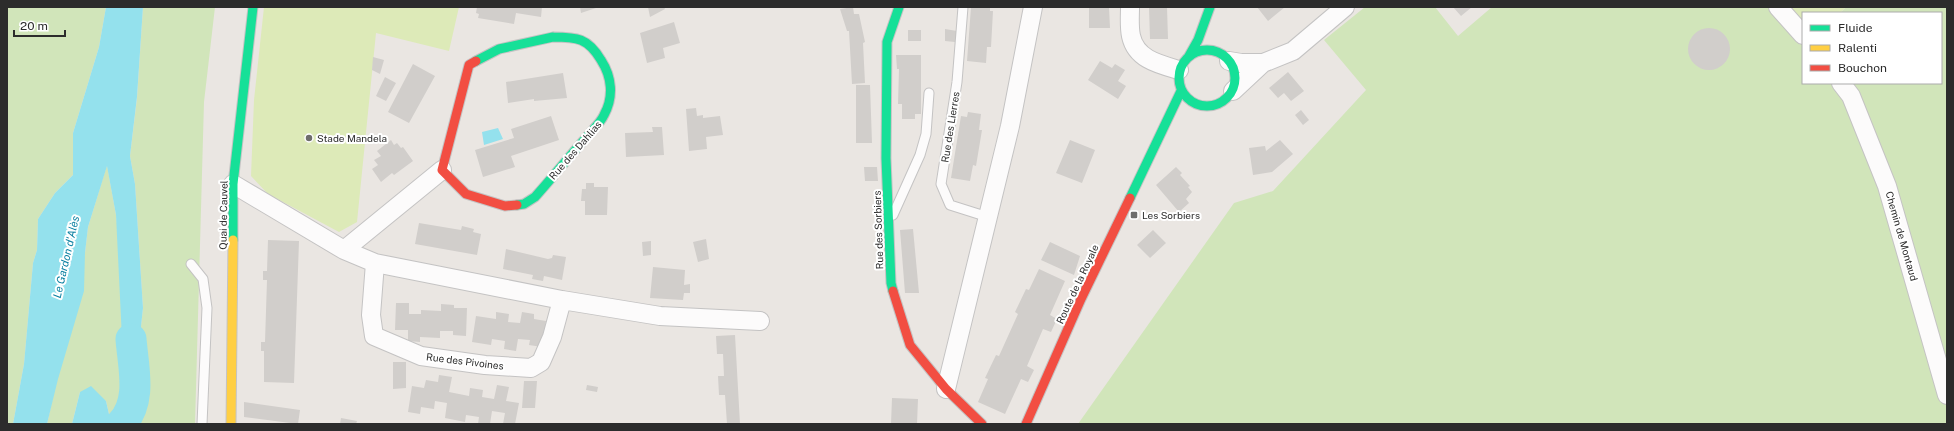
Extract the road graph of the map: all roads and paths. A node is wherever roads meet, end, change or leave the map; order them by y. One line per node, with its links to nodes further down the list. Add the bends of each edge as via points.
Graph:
1 (253, 7): 23 (street, Quai de Cauvel)
2 (899, 7): 25 (street, Rue des Sorbiers, via 887,42)
3 (963, 7): 24 (lane, Rue des Lierres, via 957,82 941,184 950,205)
4 (1033, 7): 24 (street, via 1010,126)
5 (1130, 7): 12 (street, via 1131,35 1138,53 1159,64)
6 (1210, 7): 9 (street)
7 (1345, 7): 13 (street, via 1293,50)
8 (1778, 7): 10 (street)
9 (1207, 19): 11 (street); 12 (street)
10 (1802, 34)
11 (1223, 57): 12 (street, via 1203,50); 13 (street, via 1242,63); 16 (street, via 1235,75)
12 (1184, 63): 15 (street, via 1178,81)
13 (1263, 63): 16 (street)
14 (1842, 84): 32 (street, Chemin de Montaud, via 1851,96 1887,186)
15 (1181, 91): 18 (street, via 1194,104); 21 (street, Route de la Royale)
16 (1232, 91): 18 (street, via 1220,104)
17 (929, 93): 25 (lane, via 926,134 920,155 897,210)
18 (1203, 107): 19 (street)
19 (1191, 115)
20 (1173, 132): 21 (street, Route de la Royale)
21 (1150, 154): 36 (street, Route de la Royale, via 1081,299)
22 (442, 170): 22 (street, Rue des Dahlias, via 466,194 505,206 524,204 536,196 604,116 609,104 611,84 603,62 596,52 582,39 553,37 499,49 469,65); 26 (street)
23 (233, 184): 26 (street); 34 (street, Quai de Cauvel)
24 (988, 217): 31 (street)
25 (888, 223): 31 (street, Rue des Sorbiers, via 891,283 910,345)
26 (344, 250): 28 (street)
27 (191, 264): 33 (lane, via 203,279 207,308)
28 (375, 264): 29 (street); 29 (street, Rue des Pivoines, via 371,315 374,336 421,356 485,365 531,368 541,362 552,337)
29 (562, 300): 30 (street, via 660,316)
30 (760, 321)
31 (946, 389): 35 (street, Rue des Sorbiers)
32 (1947, 395)
33 (202, 424)
34 (231, 424)
35 (982, 424)
36 (1026, 424)

